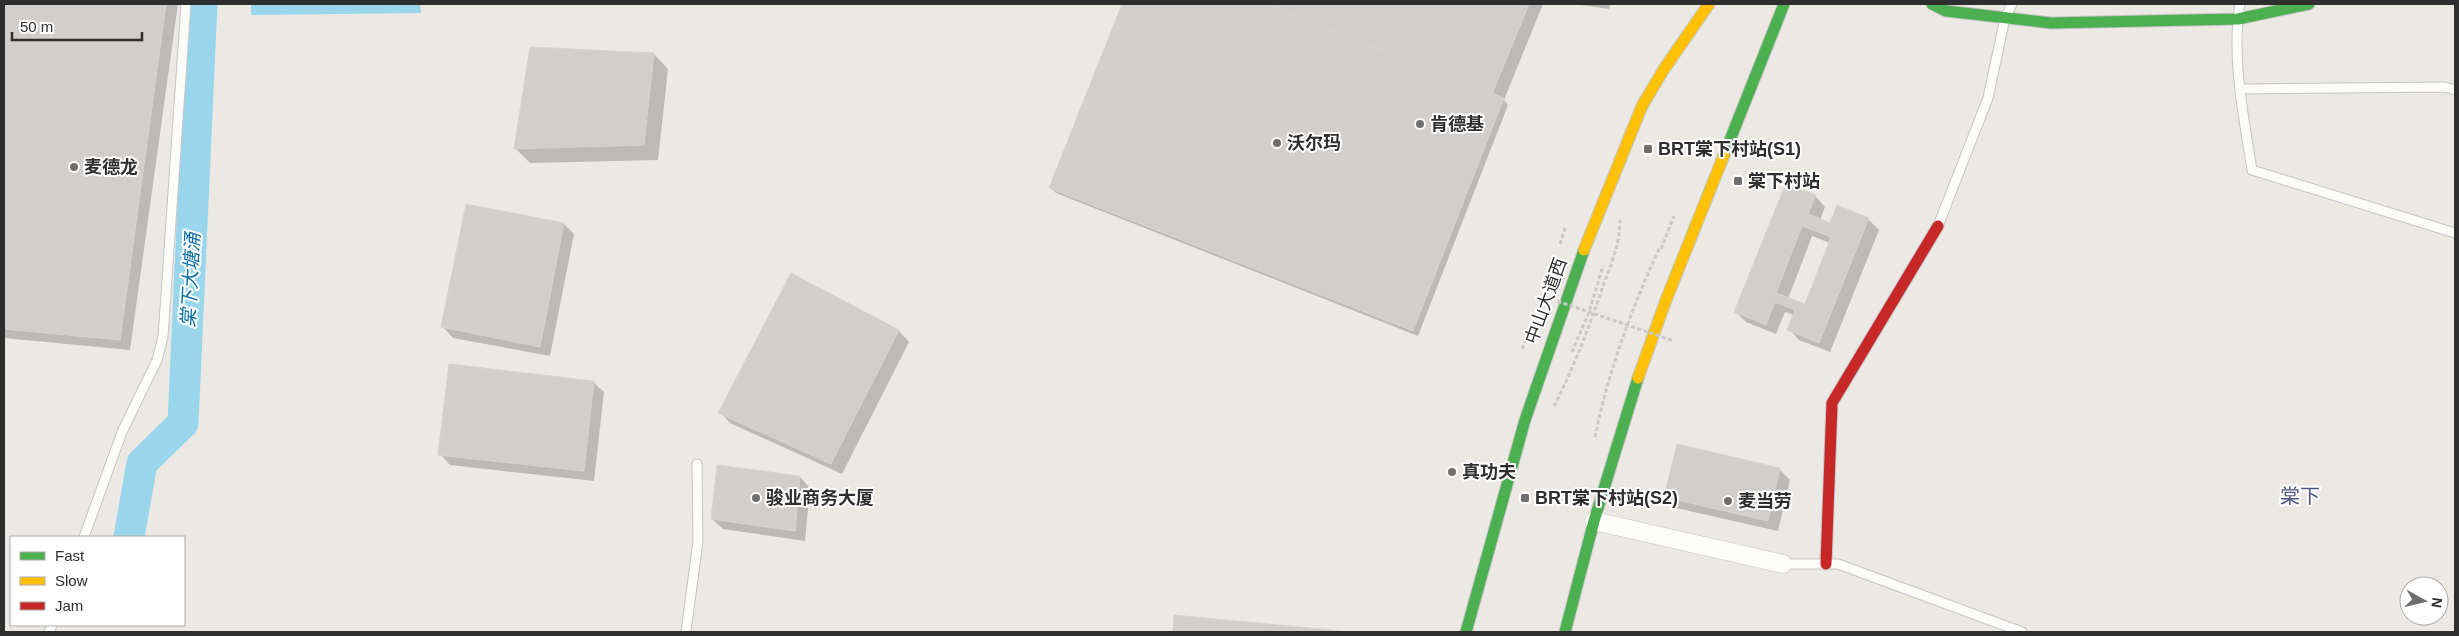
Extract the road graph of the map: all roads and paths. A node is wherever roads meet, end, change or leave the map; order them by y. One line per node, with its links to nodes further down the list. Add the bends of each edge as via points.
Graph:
1 (186, 4): 25 (lane, via 163,337 157,360 122,432)
2 (1709, 4): 29 (main road, 中山大道西, via 1649,94 1592,229 1525,418)
3 (1784, 4): 24 (main road, via 1666,300 1616,445)
4 (1932, 4): 8 (main road, via 1946,11)
5 (2012, 4): 8 (lane)
6 (2240, 4): 9 (lane)
7 (2309, 4): 9 (main road)
8 (2005, 18): 9 (main road, via 2051,23); 13 (lane, via 1988,98)
9 (2238, 19): 10 (lane)
10 (2240, 89): 11 (lane, via 2444,87); 14 (lane, via 2252,170)
11 (2455, 90)
12 (1620, 215): 21 (path, via 1620,235 1608,274)
13 (1938, 226): 27 (main road, via 1832,403)
14 (2455, 233)
15 (1663, 240): 22 (path, via 1603,396)
16 (1605, 260): 18 (path)
17 (1544, 297): 18 (path, bridge)
18 (1589, 312): 19 (path, bridge); 20 (path)
19 (1674, 340)
20 (1570, 356)
21 (1552, 410)
22 (1595, 439)
23 (697, 464): 28 (lane, via 698,541)
24 (1594, 521): 26 (street); 30 (main road)
25 (84, 536)
26 (1783, 564): 27 (lane)
27 (1826, 564): 31 (lane, via 1838,564)
28 (686, 632)
29 (1466, 632)
30 (1565, 632)
31 (2022, 632)

